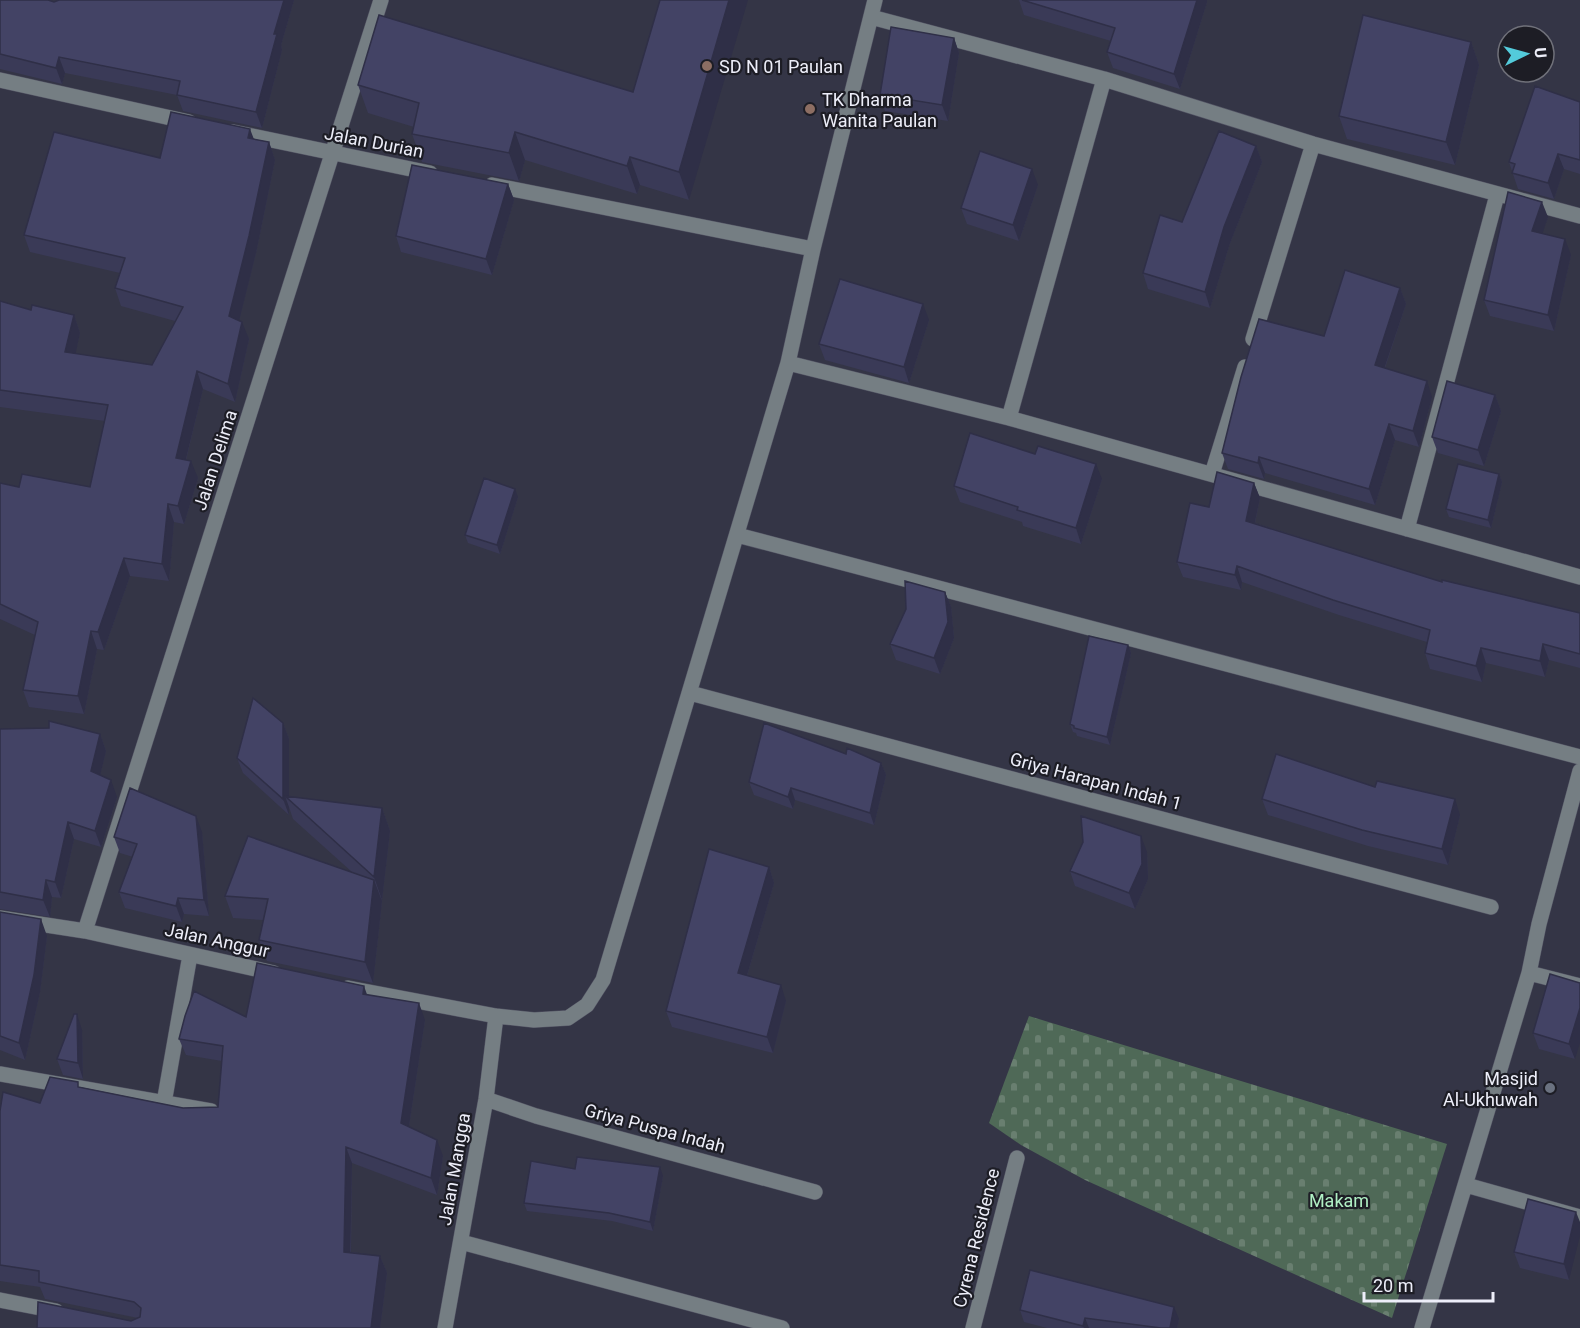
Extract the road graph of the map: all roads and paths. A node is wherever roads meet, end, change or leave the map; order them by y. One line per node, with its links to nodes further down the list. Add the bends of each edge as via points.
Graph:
1 (381, 0): 7 (street, Jalan Delima)
2 (875, 0): 3 (street)
3 (871, 17): 5 (street); 12 (street)
4 (0, 80): 7 (street, Jalan Durian)
5 (1104, 80): 6 (street); 14 (street)
6 (1313, 144): 10 (street); 15 (street)
7 (333, 154): 8 (street, Jalan Durian); 24 (street, Jalan Delima)
8 (450, 177)
9 (474, 182): 12 (street)
10 (1497, 195): 11 (street); 16 (street)
11 (1580, 216)
12 (813, 249): 13 (street)
13 (788, 363): 14 (street); 17 (street)
14 (1009, 418): 15 (street)
15 (1212, 474): 16 (street)
16 (1407, 529): 18 (street)
17 (737, 535): 19 (street); 20 (street)
18 (1580, 577)
19 (690, 693): 22 (street, Griya Harapan Indah 1); 30 (street, via 603,980 587,1005 568,1018)
20 (1580, 757)
21 (1580, 771): 26 (street)
22 (1491, 908)
23 (0, 918): 24 (street, Jalan Anggur)
24 (85, 932): 25 (street, Jalan Anggur)
25 (190, 955): 27 (street, Jalan Anggur); 33 (street)
26 (1529, 973): 29 (street); 36 (street)
27 (289, 976)
28 (333, 986): 30 (street)
29 (1580, 986)
30 (496, 1016): 32 (street, Jalan Mangga)
31 (0, 1074): 33 (street)
32 (486, 1100): 37 (street, Griya Puspa Indah); 39 (street, Jalan Mangga)
33 (164, 1102): 34 (street)
34 (211, 1111)
35 (1017, 1158): 44 (street, Cyrena Residence)
36 (1466, 1185): 38 (street); 45 (street)
37 (814, 1192)
38 (1580, 1217)
39 (461, 1242): 42 (street, Jalan Mangga); 43 (street)
40 (0, 1300): 41 (street)
41 (71, 1314)
42 (445, 1328)
43 (782, 1328)
44 (973, 1328)
45 (1422, 1328)

